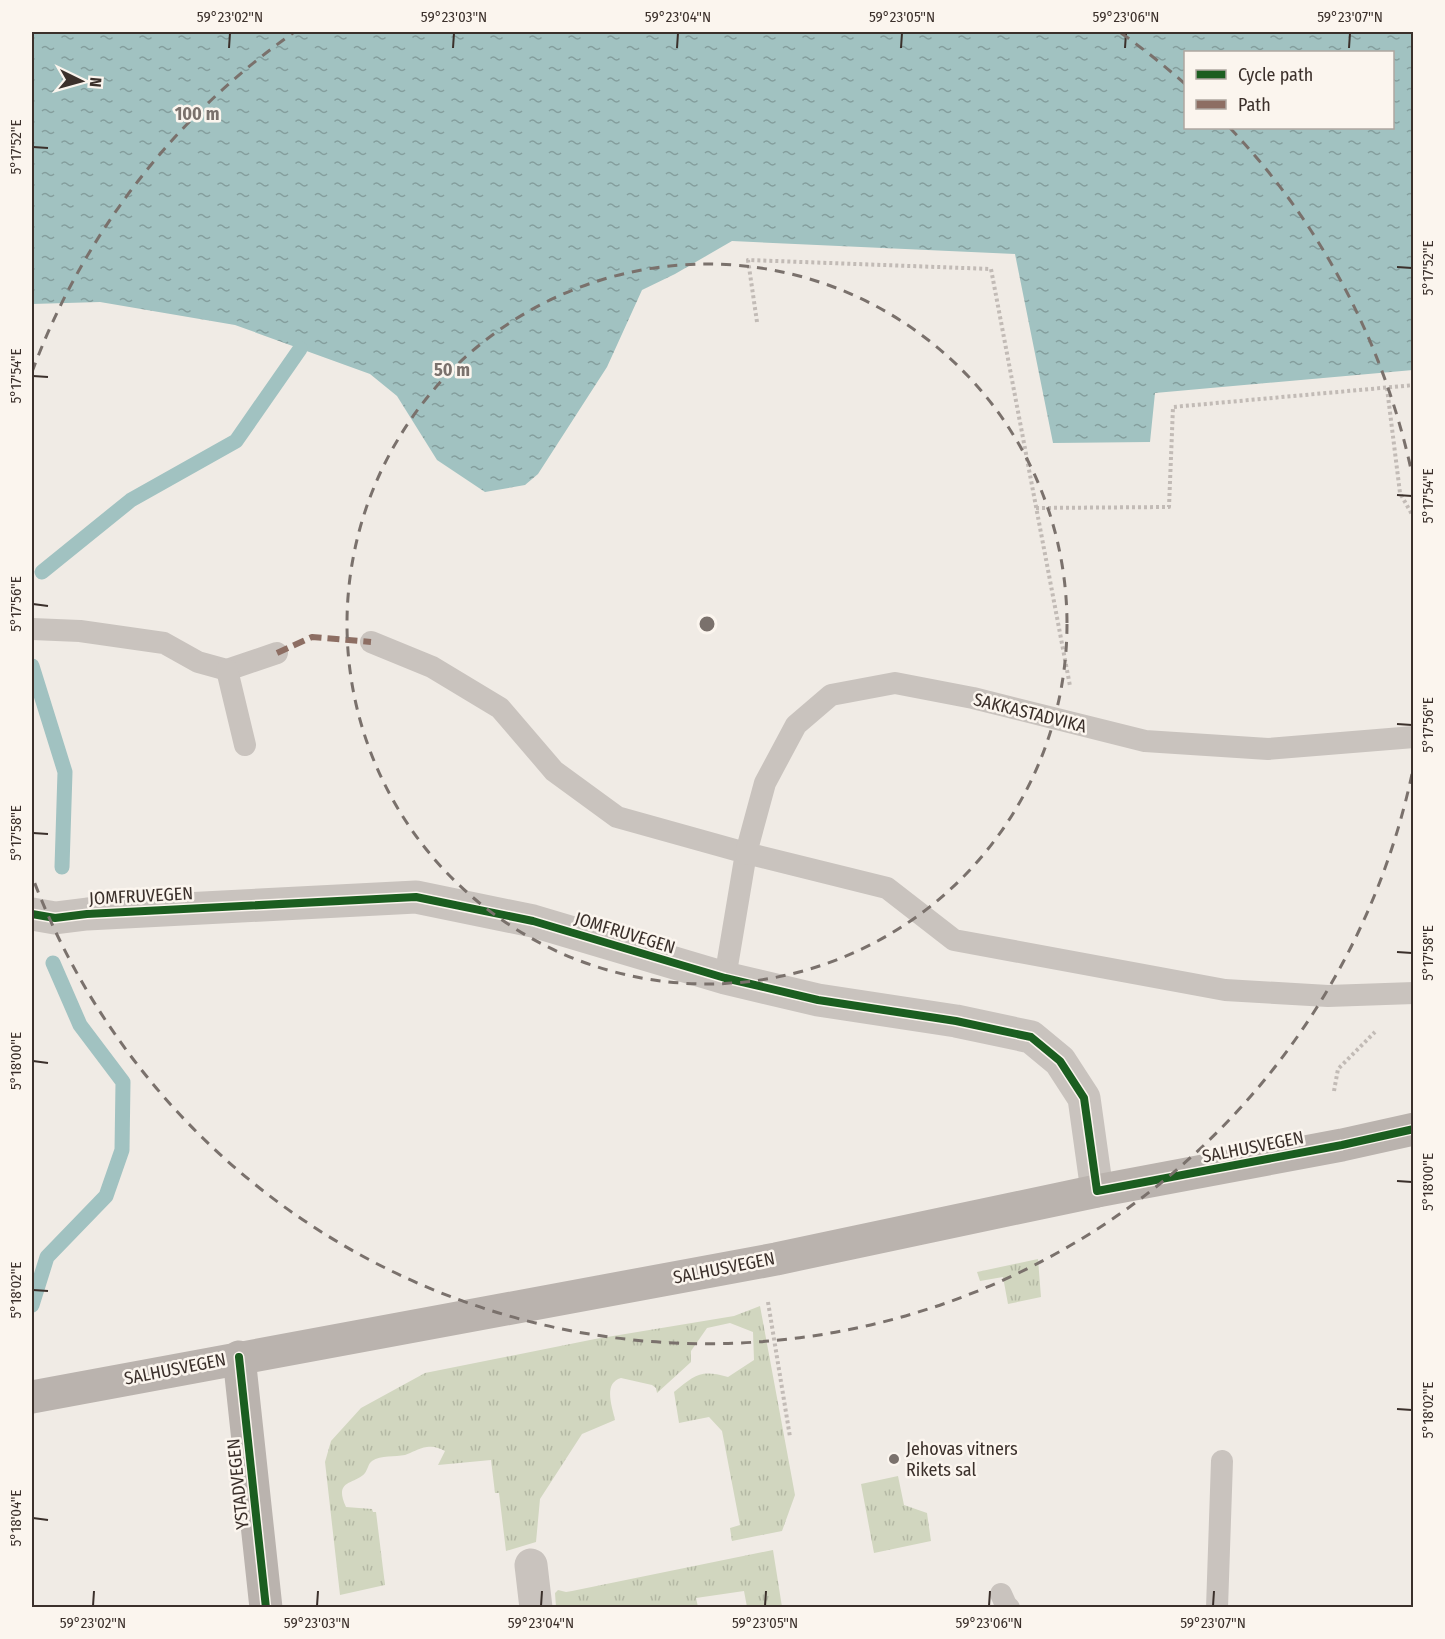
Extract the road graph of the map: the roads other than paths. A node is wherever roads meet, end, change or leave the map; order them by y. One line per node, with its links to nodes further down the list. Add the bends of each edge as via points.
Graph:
1 (32, 629): 4 (lane, via 80,631 164,643 198,662)
2 (371, 642): 7 (lane, via 432,667 500,708 554,771 617,817)
3 (277, 653): 4 (lane)
4 (227, 670): 6 (lane)
5 (1413, 737): 7 (lane, SAKKASTADVIKA, via 1268,749 1145,741 973,698 895,683 831,695 796,725 765,783)
6 (245, 745)
7 (746, 853): 9 (lane, SAKKASTADVIKA); 10 (lane, via 887,888 954,940 1225,990 1328,996)
8 (32, 914): 9 (street, JOMFRUVEGEN, via 55,918 416,897 532,921)
9 (725, 978): 12 (street, JOMFRUVEGEN, via 818,1000 1031,1037 1060,1061 1084,1098)
10 (1413, 993)
11 (1413, 1129): 12 (main road, SALHUSVEGEN)
12 (1097, 1191): 13 (main road, SALHUSVEGEN, via 776,1259)
13 (239, 1357): 14 (main road, SALHUSVEGEN); 17 (main road, YSTADVEGEN)
14 (32, 1397)
15 (1222, 1461): 19 (lane)
16 (531, 1565): 18 (street)
17 (266, 1608)
18 (536, 1608)
19 (1217, 1608)

